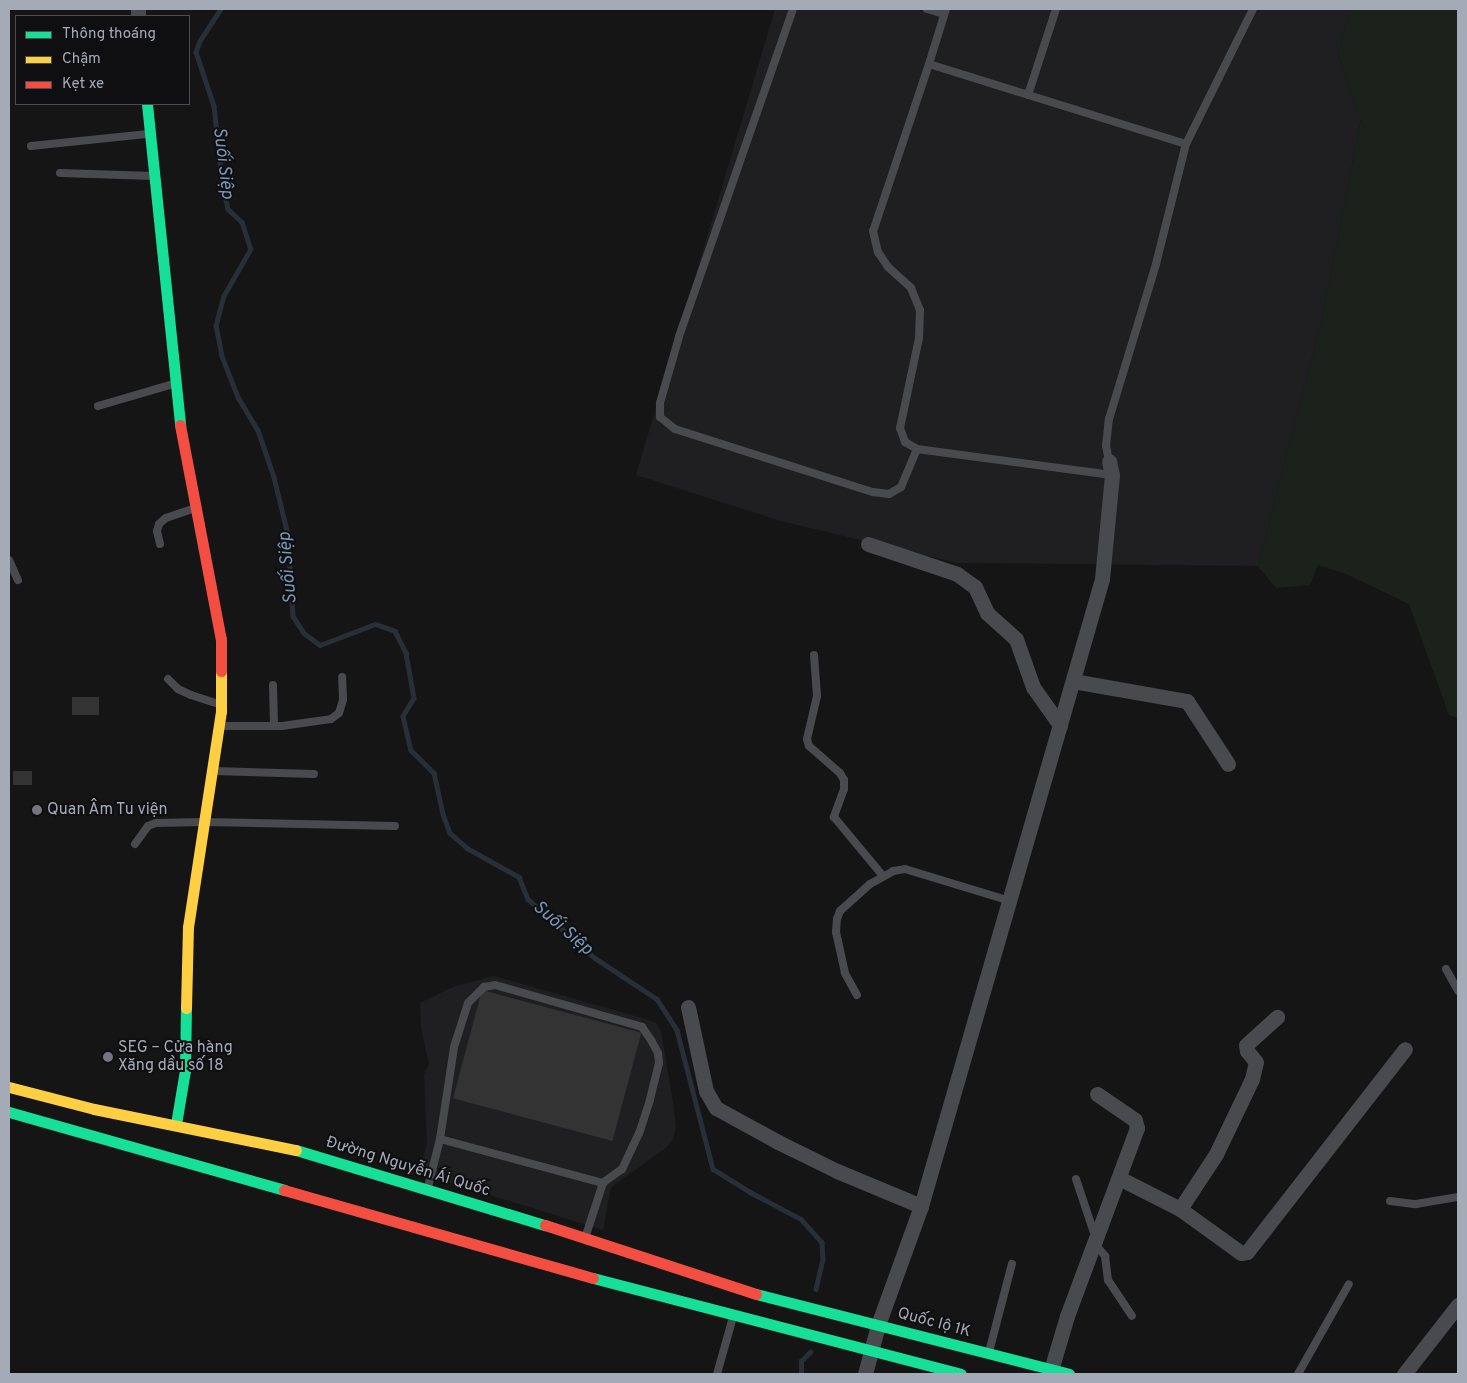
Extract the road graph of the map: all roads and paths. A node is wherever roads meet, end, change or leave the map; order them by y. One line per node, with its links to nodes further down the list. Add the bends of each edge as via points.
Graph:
1 (793, 9): 16 (lane, via 680,337 660,404 660,417 674,429 873,492 889,494 902,487)
2 (927, 9): 5 (lane)
3 (1056, 9): 7 (lane)
4 (1252, 9): 10 (lane)
5 (945, 12): 6 (lane)
6 (929, 64): 7 (lane); 16 (lane, via 873,231 878,252 888,268 911,288 920,310 919,338 900,428 905,442)
7 (1028, 95): 10 (lane)
8 (147, 105): 9 (main road)
9 (150, 133): 11 (lane); 13 (main road)
10 (1186, 144): 17 (lane, via 1156,264 1109,419 1106,446)
11 (31, 146)
12 (60, 173): 13 (lane)
13 (155, 176): 14 (main road)
14 (175, 383): 15 (lane); 18 (main road)
15 (98, 406)
16 (917, 449): 17 (lane)
17 (1110, 468): 26 (street, via 1102,579)
18 (196, 508): 19 (lane, via 166,518 159,524); 28 (main road, via 221,639)
19 (160, 544)
20 (868, 544): 29 (street, via 956,574 975,587 987,613 1016,639 1033,687)
21 (9, 560): 22 (lane)
22 (18, 580)
23 (814, 655): 38 (lane, via 817,696 807,739 809,746 844,780 834,817)
24 (342, 677): 31 (lane, via 343,700 339,713 331,719)
25 (168, 679): 28 (lane, via 178,689)
26 (1072, 681): 29 (street); 32 (street, via 1187,701)
27 (273, 684): 31 (lane)
28 (221, 705): 30 (main road)
29 (1060, 725): 39 (street)
30 (219, 726): 31 (lane); 33 (main road)
31 (274, 726)
32 (1228, 764)
33 (211, 771): 34 (lane); 35 (main road)
34 (314, 774)
35 (203, 822): 36 (lane); 37 (lane, via 156,823 148,826); 49 (main road, via 188,927 185,1070)
36 (395, 826)
37 (135, 844)
38 (883, 876): 39 (lane, via 893,871 916,870); 42 (lane, via 849,902 837,918 836,932 845,973)
39 (1010, 901): 57 (street)
40 (1446, 969): 41 (lane)
41 (1458, 991)
42 (857, 995)
43 (688, 1007): 57 (street, via 706,1091 716,1108 836,1171)
44 (1278, 1017): 58 (street, via 1246,1046 1256,1062 1252,1079 1216,1154)
45 (1405, 1049): 58 (street, via 1246,1252 1241,1253)
46 (9, 1087): 49 (main road, Đường Nguyễn Ái Quốc, via 94,1109)
47 (1097, 1094): 51 (street, via 1135,1120 1137,1128)
48 (9, 1112): 65 (main road, via 658,1297)
49 (176, 1124): 54 (main road, Đường Nguyễn Ái Quốc, via 301,1151)
50 (440, 1139): 53 (lane); 53 (lane, via 454,1047 468,1003 484,987 495,985 642,1027 651,1040 659,1063 639,1133 622,1169); 54 (lane)
51 (1119, 1178): 58 (street); 60 (street)
52 (1076, 1179): 60 (lane)
53 (603, 1183): 59 (lane)
54 (427, 1191): 59 (main road, Đường Nguyễn Ái Quốc)
55 (1458, 1197): 56 (lane, via 1416,1204)
56 (1390, 1201)
57 (921, 1206): 67 (street)
58 (1180, 1209)
59 (585, 1237): 63 (main road, Đường Nguyễn Ái Quốc, via 741,1290)
60 (1095, 1241): 66 (lane, via 1105,1256 1108,1280); 70 (street)
61 (1012, 1264): 69 (lane)
62 (1349, 1284): 75 (lane)
63 (792, 1302): 67 (main road, Quốc lộ 1K)
64 (1458, 1305): 76 (street)
65 (733, 1315): 68 (main road); 71 (lane)
66 (1132, 1316)
67 (878, 1325): 68 (street); 69 (main road, Quốc lộ 1K)
68 (870, 1351): 72 (street); 73 (main road)
69 (989, 1354): 70 (main road, Quốc lộ 1K)
70 (1051, 1370): 74 (main road, Quốc lộ 1K)
71 (717, 1374)
72 (866, 1374)
73 (961, 1374)
74 (1068, 1374)
75 (1298, 1374)
76 (1404, 1374)

